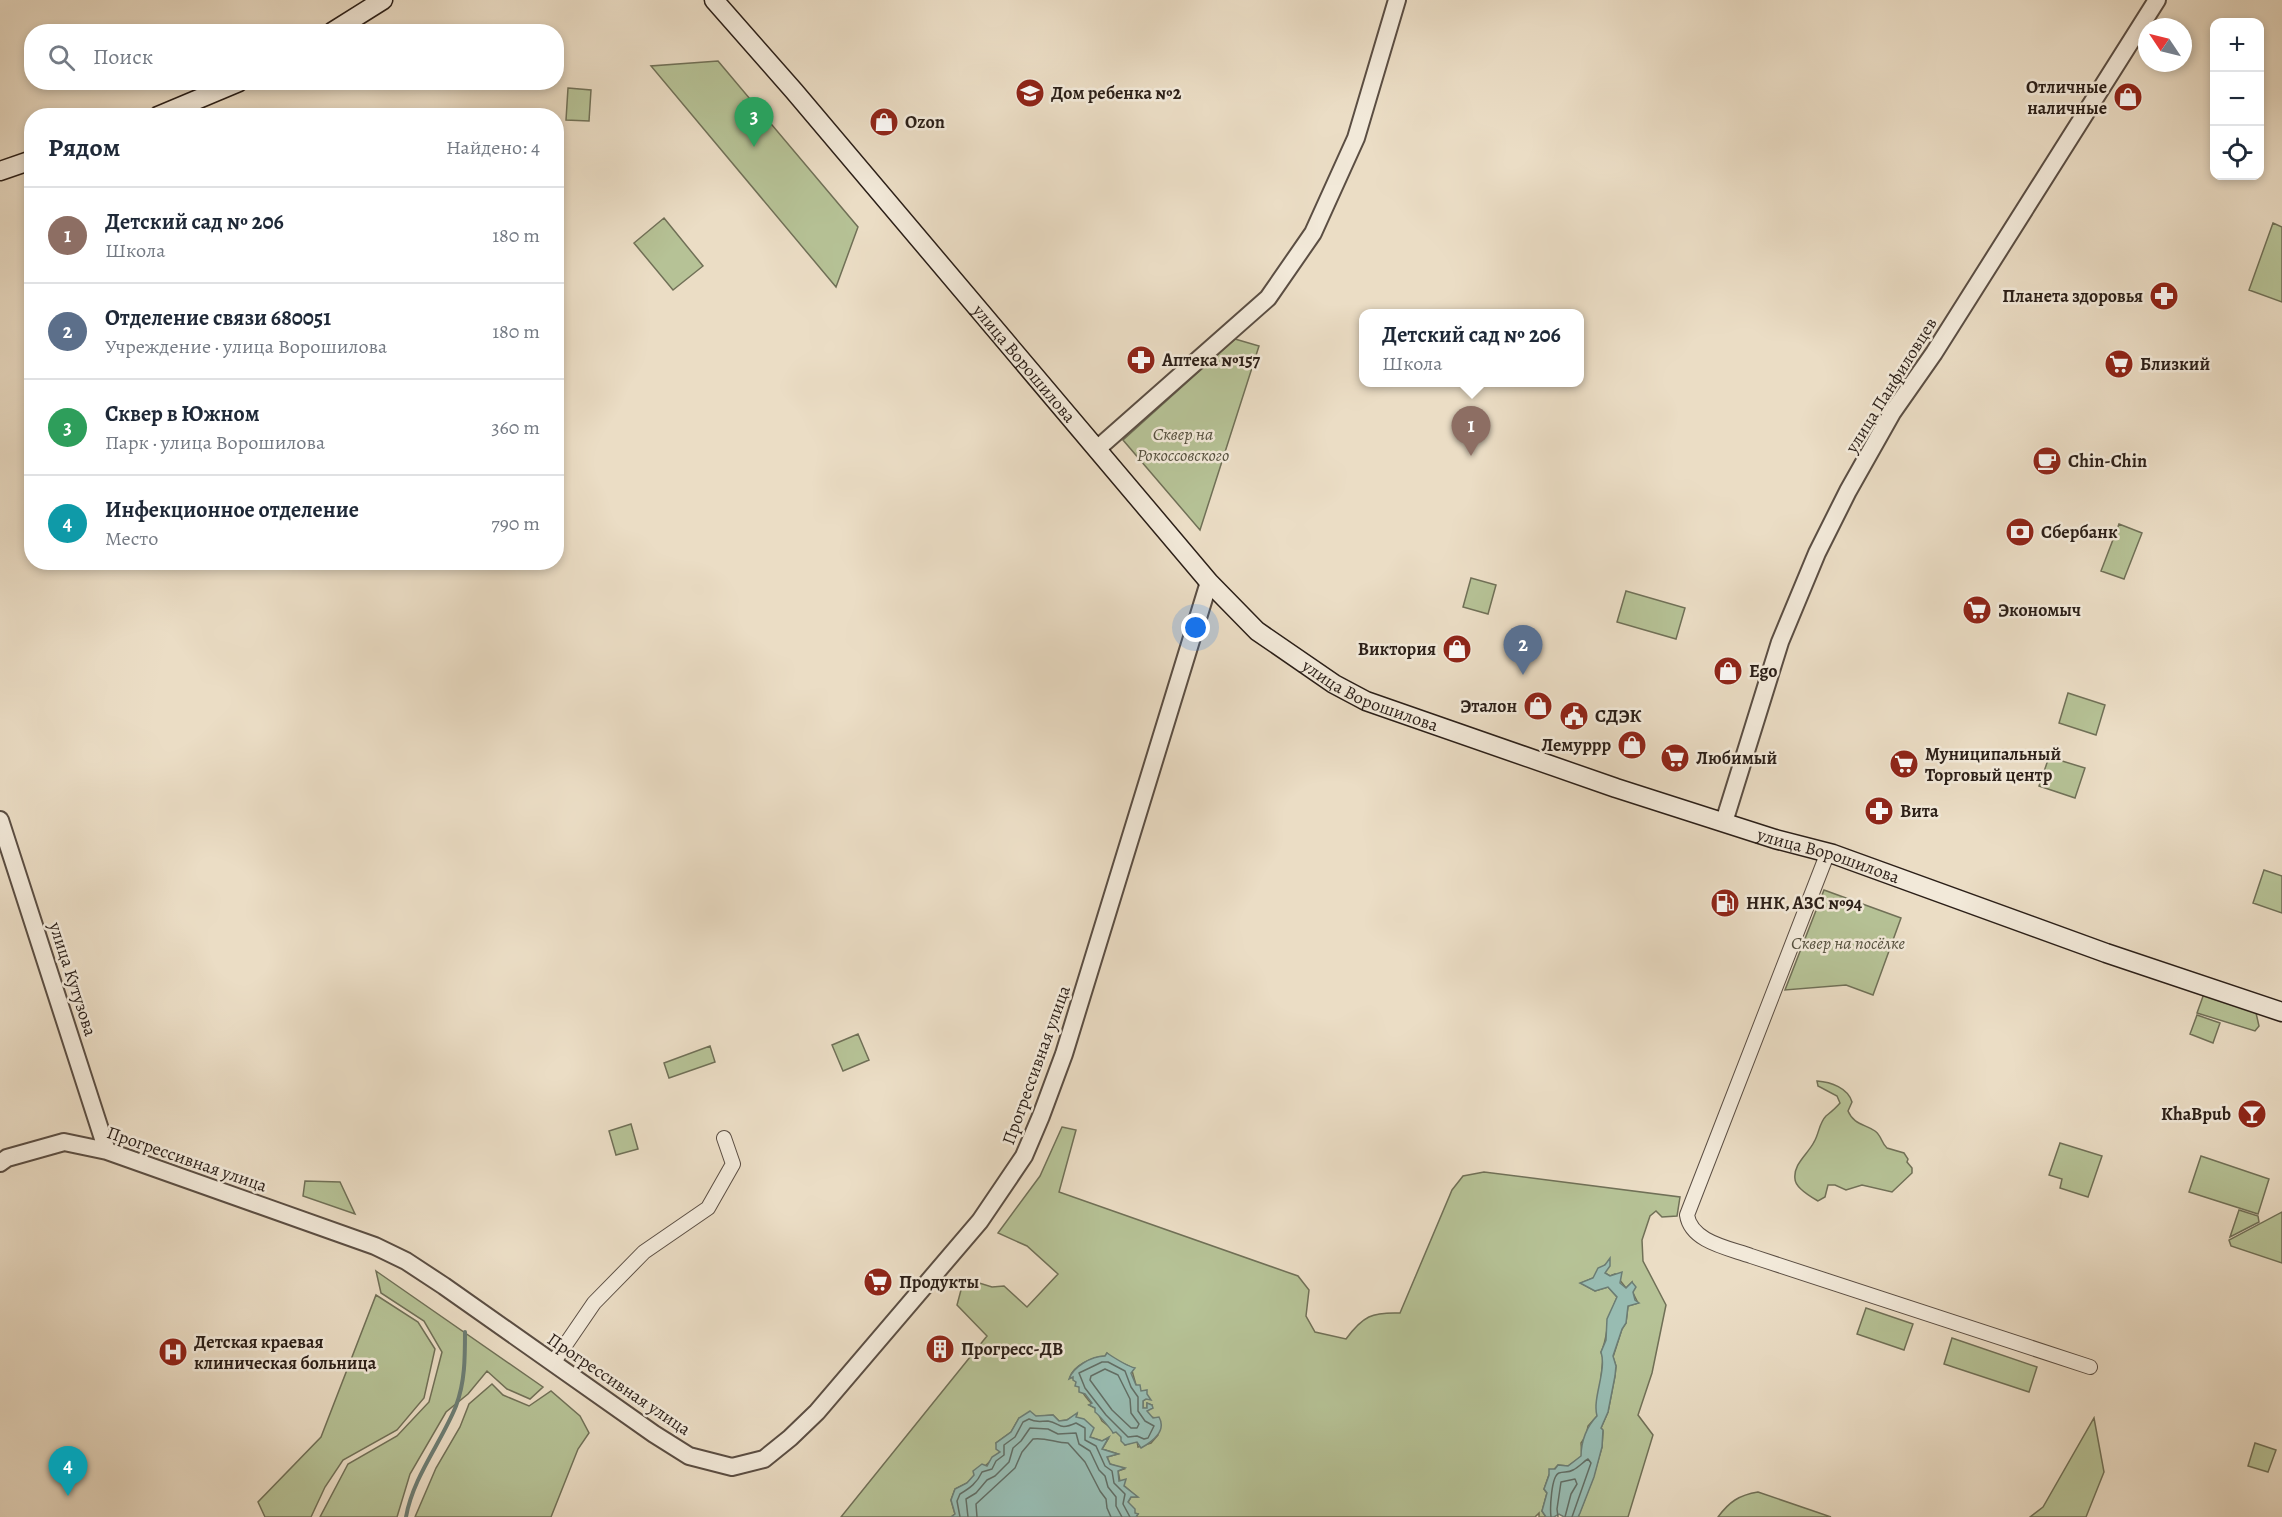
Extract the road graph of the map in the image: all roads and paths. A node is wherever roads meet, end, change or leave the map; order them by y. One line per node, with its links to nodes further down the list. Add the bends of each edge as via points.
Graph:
1 (383, 0): 5 (main road)
2 (714, 0): 10 (main road, улица Ворошилова)
3 (1397, 0): 10 (street, via 1356,138 1313,233 1268,298)
4 (2157, 0): 13 (street, улица Панфиловцев, via 1892,413 1848,491 1780,642)
5 (345, 24)
6 (220, 90): 7 (main road)
7 (177, 108)
8 (24, 163): 9 (main road)
9 (0, 171)
10 (1097, 449): 11 (main road, улица Ворошилова)
11 (1209, 582): 13 (main road, улица Ворошилова, via 1257,631 1366,701); 19 (street, Прогрессивная улица, via 1051,1090 1024,1156 972,1231 817,1412 764,1459 754,1463 732,1467 689,1456)
12 (0, 820): 17 (street, улица Кутузова)
13 (1724, 822): 14 (main road, улица Ворошилова)
14 (1828, 852): 15 (main road, улица Ворошилова); 20 (street, via 1687,1215 1688,1222 1701,1237 1751,1256)
15 (2282, 1012)
16 (724, 1138): 19 (street, via 733,1164 708,1208 644,1252 594,1304)
17 (107, 1150): 18 (street, Прогрессивная улица, via 64,1142); 19 (street, Прогрессивная улица, via 375,1246 406,1261)
18 (0, 1163)
19 (553, 1363)
20 (2090, 1366)

